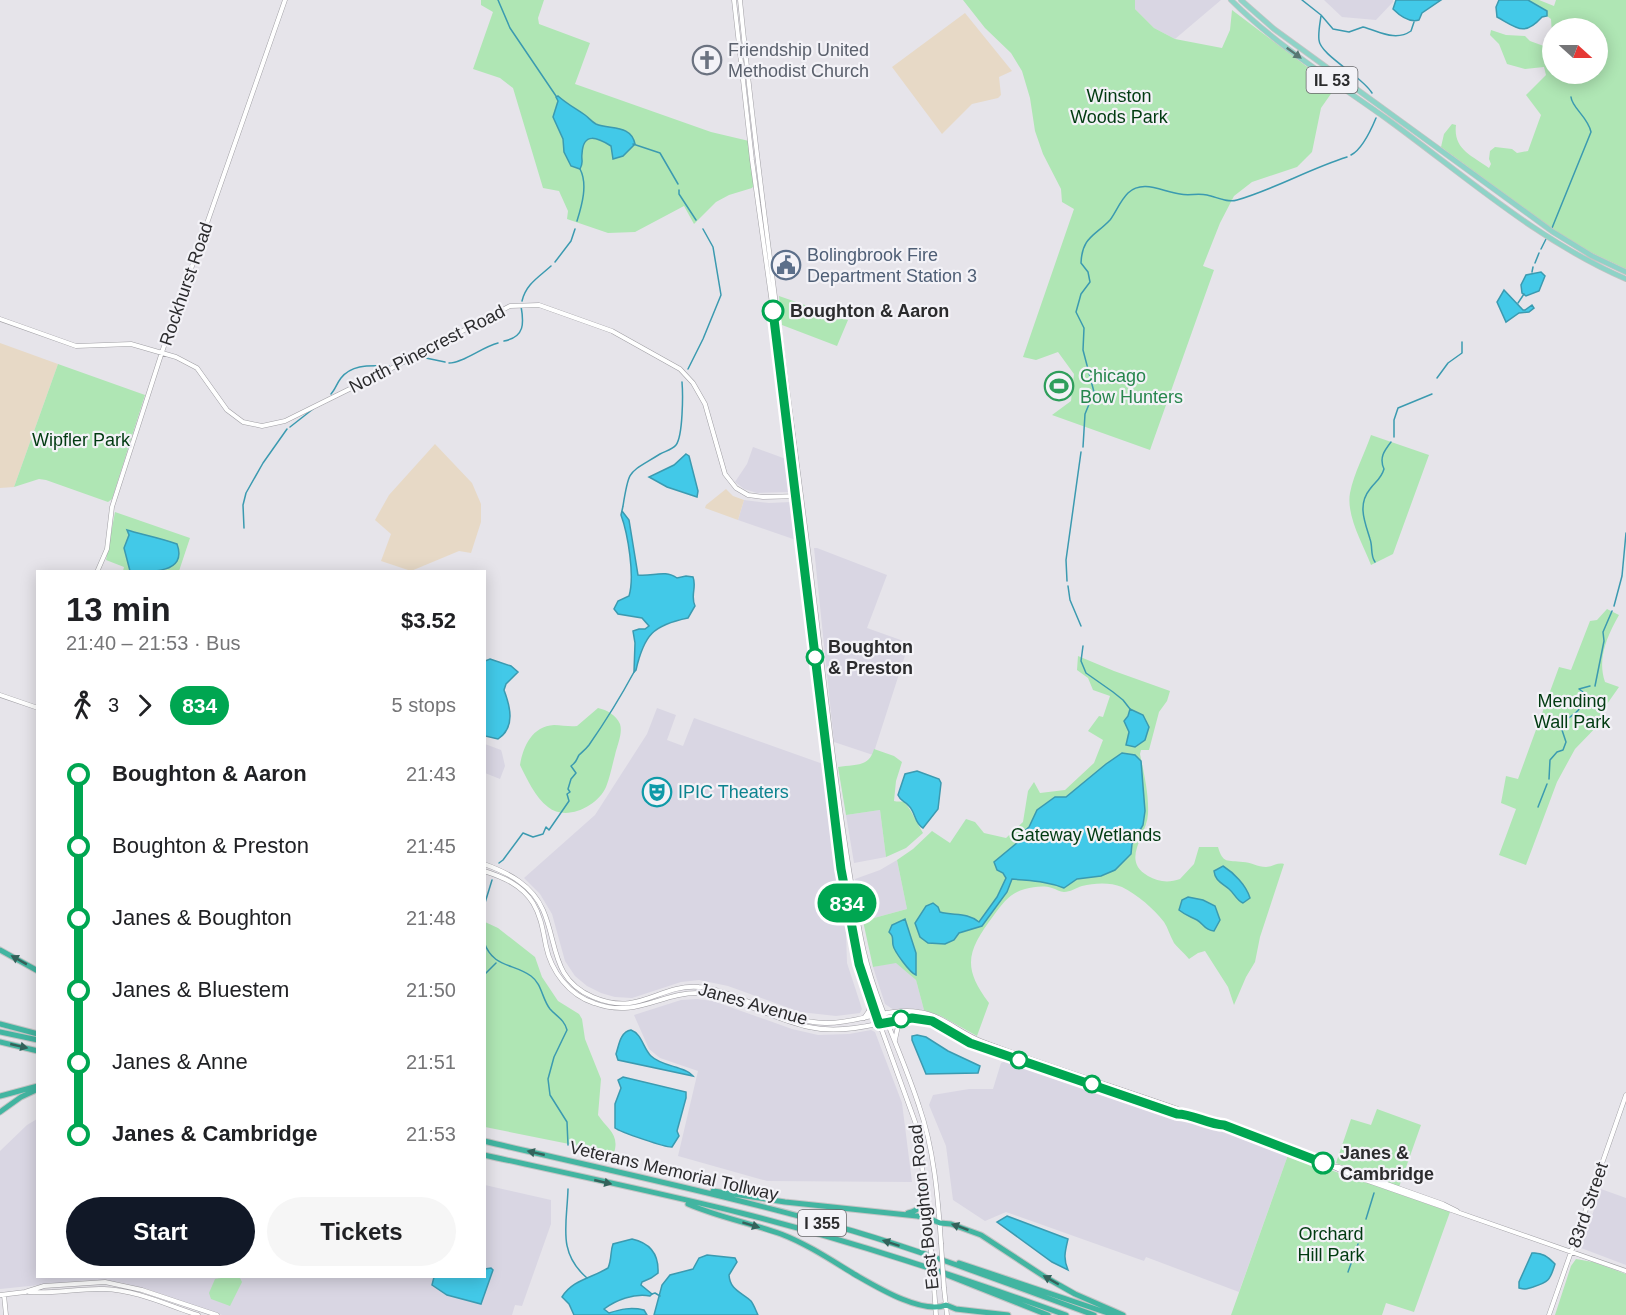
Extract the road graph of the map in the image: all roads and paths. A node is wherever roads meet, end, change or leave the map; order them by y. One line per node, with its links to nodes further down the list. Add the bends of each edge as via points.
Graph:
1 (285, 0): 9 (street, Rockhurst Road)
2 (734, 0): 10 (street, East Boughton Road)
3 (741, 0): 11 (street, East Boughton Road)
4 (1231, 0): 7 (main road, IL 53, one-way to 7, via 1280,42 1515,214)
5 (1241, 0): 6 (main road, IL 53, via 1274,29 1515,205 1562,238)
6 (1626, 272)
7 (1626, 279)
8 (0, 319): 9 (street, North Pinecrest Road, via 76,346 127,344)
9 (162, 352): 10 (street, North Pinecrest Road, via 197,368 227,410 243,422 262,426 285,421 510,306 539,305 612,331 680,369 705,404 725,474 736,488 748,495); 12 (street, Rockhurst Road, via 112,507 107,549)
10 (795, 496): 11 (street, North Pinecrest Road); 19 (street, East Boughton Road, via 837,839 854,940)
11 (801, 496): 20 (street, East Boughton Road, via 838,797 861,940)
12 (98, 570)
13 (0, 695): 14 (street)
14 (36, 707)
15 (486, 865): 22 (street, Janes Avenue, via 516,878 534,895 544,912 561,968 579,988 594,997 632,1004 681,988 697,987 718,990 800,1019 825,1023)
16 (486, 872): 26 (street, Janes Avenue, via 510,882 529,897 555,971 574,992 594,1004 628,1009 679,995 703,993 808,1027 837,1029)
17 (0, 950): 18 (highway, one-way to 17)
18 (36, 970)
19 (869, 996): 21 (street, East Boughton Road); 22 (street, via 869,1011)
20 (885, 1015): 21 (street, Janes Avenue); 24 (street, East Boughton Road); 38 (street, Janes Avenue, via 927,1014 983,1041)
21 (876, 1016): 22 (street, Janes Avenue); 26 (street, East Boughton Road)
22 (863, 1019)
23 (902, 1019): 24 (street, Janes Avenue); 30 (street); 38 (street, Janes Avenue, via 932,1021 970,1043)
24 (888, 1022): 26 (street, Janes Avenue); 30 (street, East Boughton Road)
25 (0, 1024): 28 (highway)
26 (879, 1024): 41 (street, East Boughton Road, via 918,1130)
27 (0, 1032): 29 (highway)
28 (36, 1033)
29 (36, 1040)
30 (895, 1041): 46 (street, East Boughton Road, via 921,1108 936,1180)
31 (0, 1042): 32 (highway, one-way to 32)
32 (36, 1051)
33 (36, 1088): 36 (highway)
34 (36, 1089): 37 (highway)
35 (1626, 1095): 47 (street, 83rd Street)
36 (0, 1096)
37 (0, 1112)
38 (1186, 1114): 47 (street, Janes Avenue)
39 (486, 1142): 42 (highway, Veterans Memorial Tollway / I 355, one-way to 39)
40 (486, 1155): 43 (highway, Veterans Memorial Tollway / I 355, one-way to 43)
41 (925, 1185): 44 (highway, via 919,1209); 45 (street, East Boughton Road)
42 (695, 1190): 44 (highway); 48 (highway, Veterans Memorial Tollway / I 355, one-way to 42, via 853,1231)
43 (676, 1198): 49 (highway, Veterans Memorial Tollway / I 355, via 818,1234); 54 (highway, one-way to 54, via 782,1235)
44 (900, 1214): 45 (highway)
45 (928, 1218): 46 (highway); 56 (street, East Boughton Road, bridge)
46 (940, 1223): 53 (street, East Boughton Road, bridge); 68 (highway, one-way to 46, via 1075,1294 981,1235)
47 (1571, 1252): 50 (street, Janes Avenue); 69 (street, 83rd Street)
48 (947, 1261): 66 (highway, Veterans Memorial Tollway / I 355); 67 (highway, via 982,1269)
49 (937, 1270): 64 (highway); 65 (highway, Veterans Memorial Tollway / I 355)
50 (1626, 1271)
51 (25, 1292): 52 (street); 59 (street, via 109,1289); 60 (street, via 44,1286 112,1283)
52 (2, 1295): 58 (street)
53 (946, 1305): 55 (highway); 56 (highway); 61 (street, East Boughton Road)
54 (913, 1307): 56 (highway); 57 (highway)
55 (972, 1311): 62 (highway); 63 (highway)
56 (936, 1312)
57 (925, 1313)
58 (6, 1315)
59 (198, 1315)
60 (217, 1315)
61 (946, 1315)
62 (958, 1315)
63 (1008, 1315)
64 (1048, 1315)
65 (1066, 1315)
66 (1094, 1315)
67 (1114, 1315)
68 (1123, 1315)
69 (1549, 1315)

